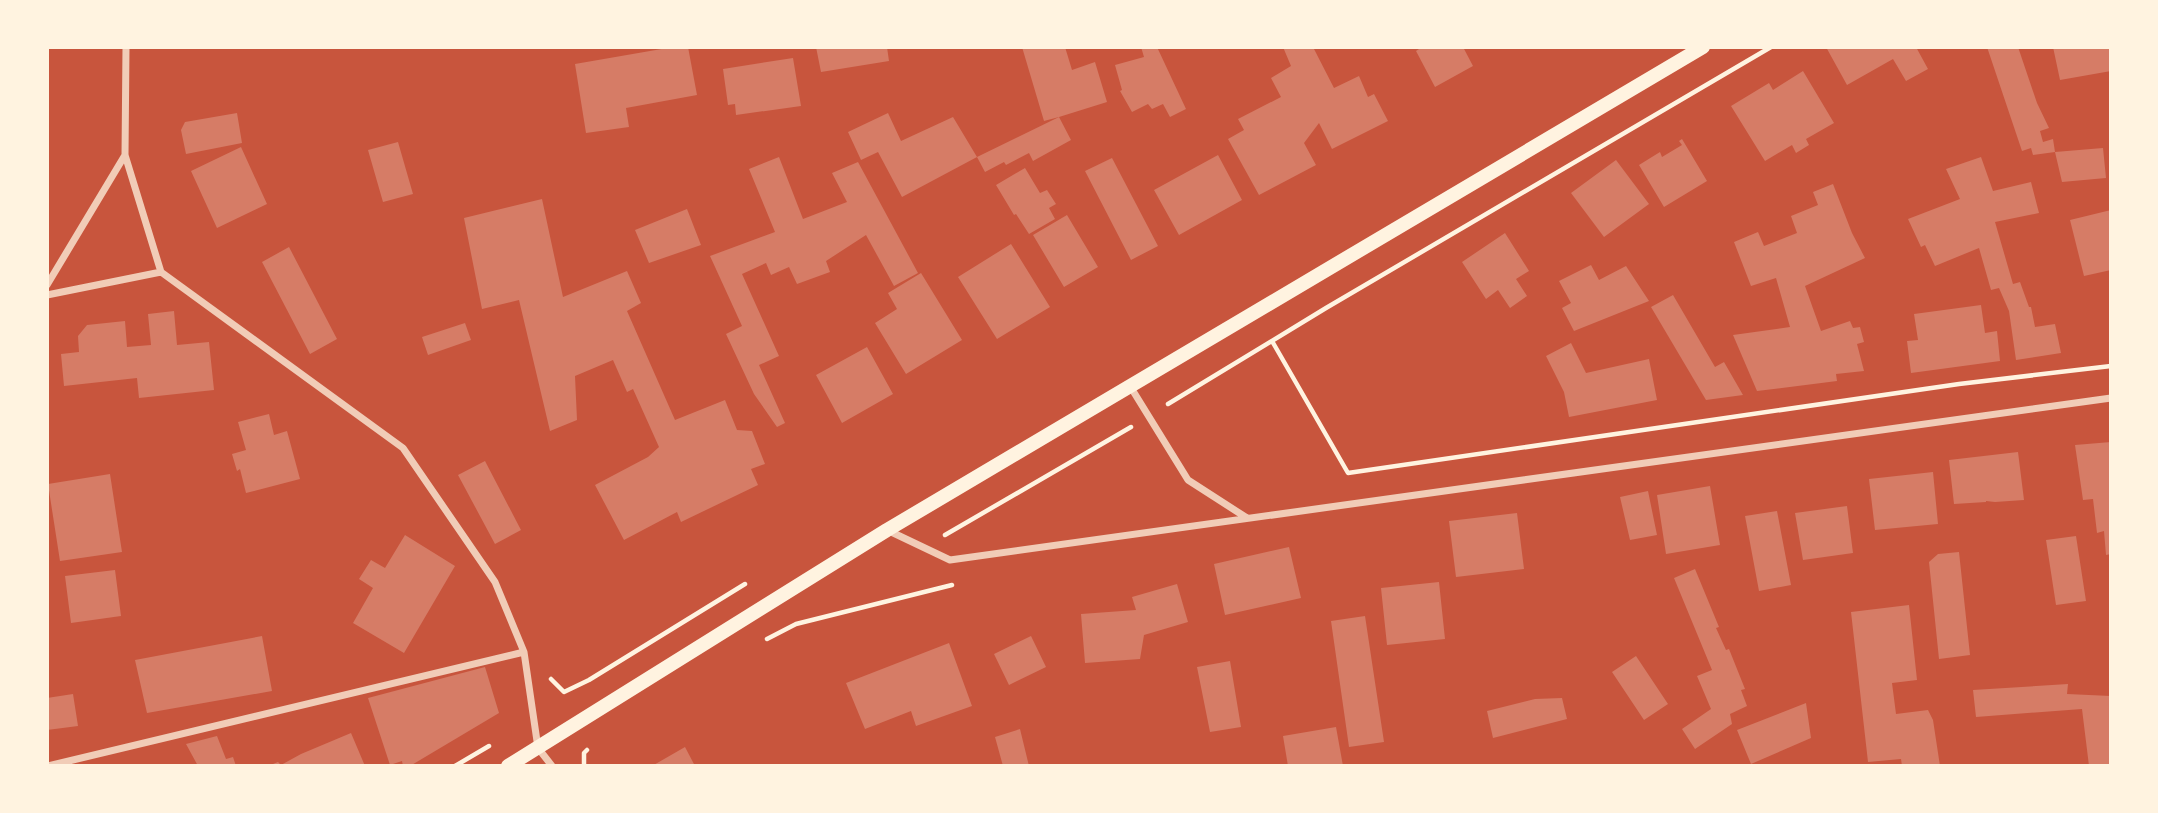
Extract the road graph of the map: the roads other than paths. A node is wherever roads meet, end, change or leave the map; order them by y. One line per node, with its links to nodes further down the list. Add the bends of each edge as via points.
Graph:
1 (126, 47): 3 (street)
2 (1703, 47): 7 (main road)
3 (125, 155): 4 (street); 5 (street)
4 (161, 272): 6 (street); 11 (street, via 402,448 495,582)
5 (47, 285)
6 (47, 295)
7 (1130, 386): 9 (street, via 1188,480); 10 (main road)
8 (2111, 398): 9 (street)
9 (1248, 518): 10 (street, via 950,560)
10 (887, 530): 12 (main road)
11 (524, 652): 12 (street); 13 (street)
12 (538, 747): 14 (main road); 15 (street)
13 (48, 766)
14 (508, 766)
15 (552, 766)

